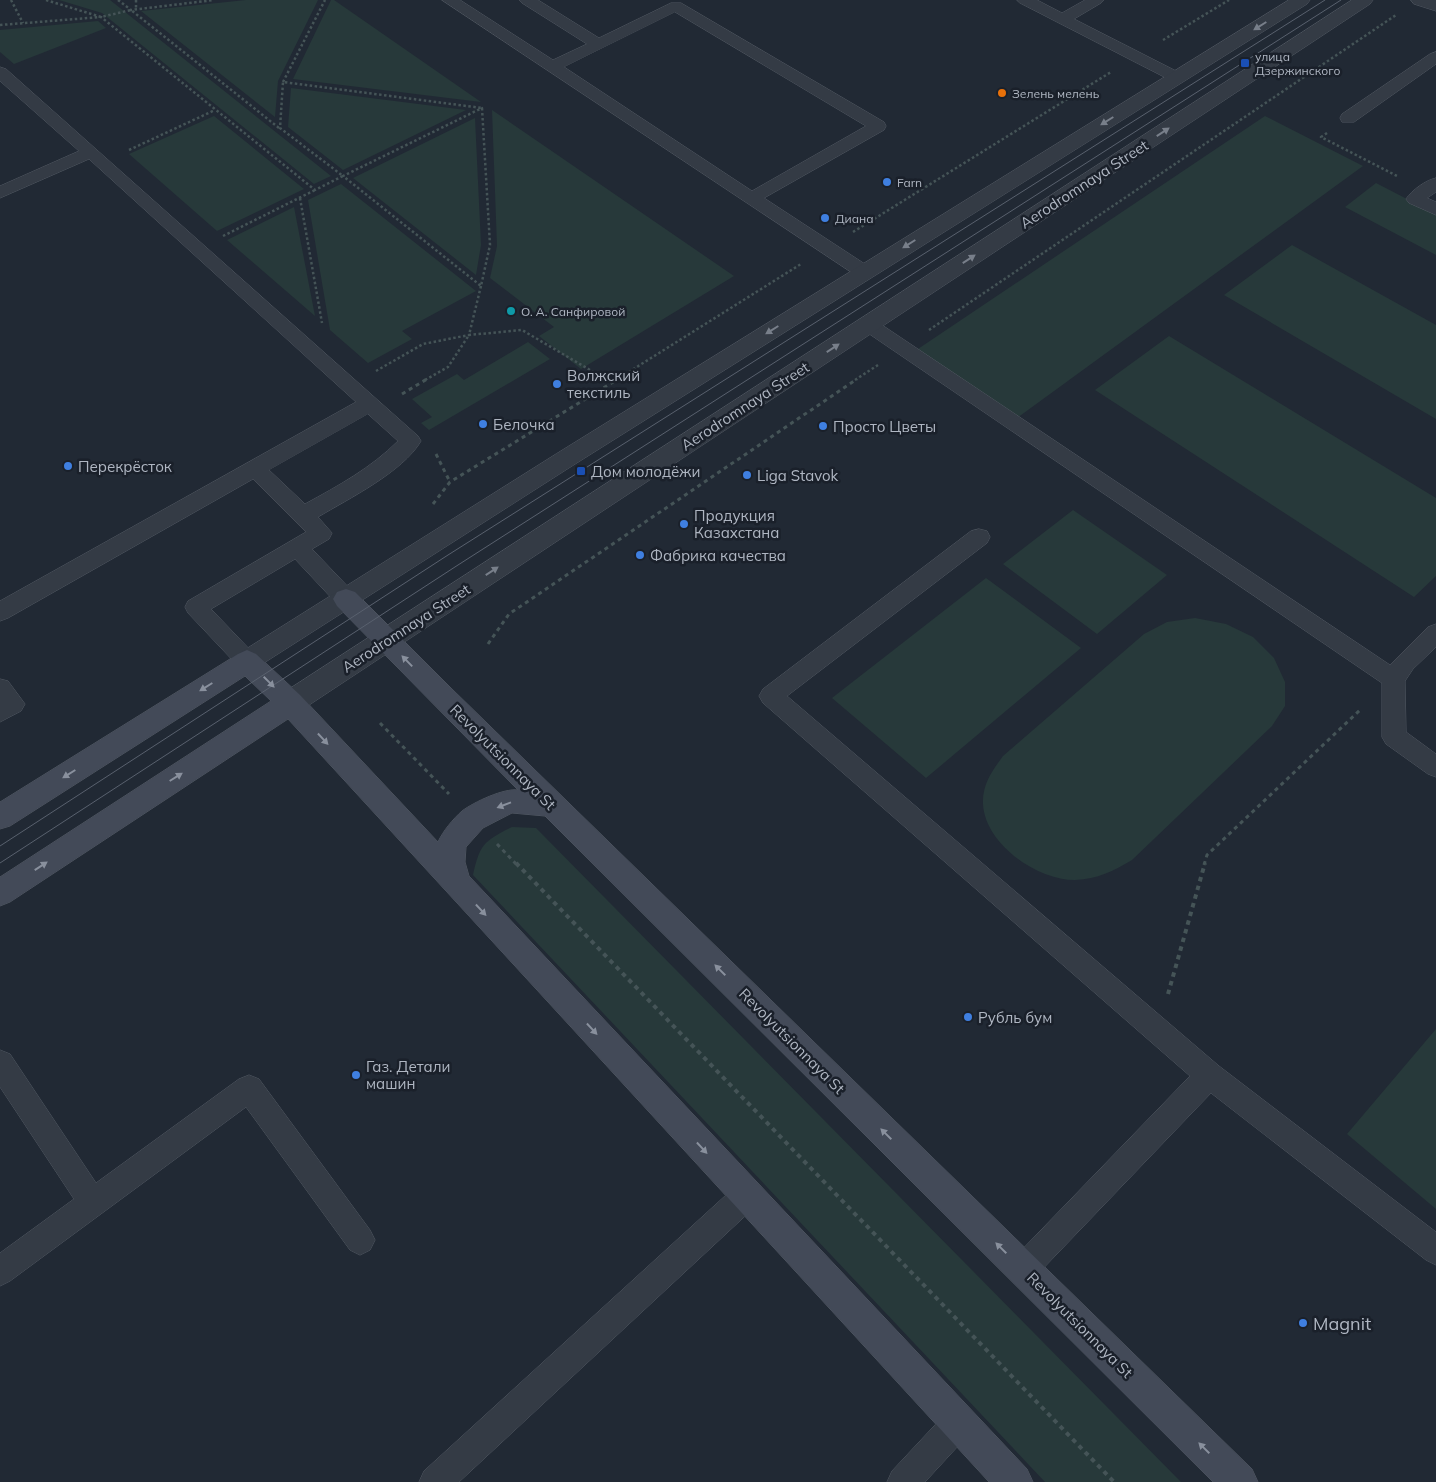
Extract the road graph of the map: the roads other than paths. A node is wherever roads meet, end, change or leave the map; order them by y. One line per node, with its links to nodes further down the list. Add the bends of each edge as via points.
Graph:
1 (450, 0): 12 (lane)
2 (528, 0): 10 (lane)
3 (1024, 0): 9 (lane)
4 (1096, 0): 9 (lane)
5 (1301, 0): 14 (street, one-way to 14)
6 (1364, 0): 22 (street, Aerodromnaya Street, one-way to 6)
7 (1420, 0): 8 (street)
8 (1436, 6)
9 (1062, 19): 14 (lane)
10 (598, 44): 12 (lane); 19 (lane, via 676,6 878,126)
11 (1436, 57): 15 (lane)
12 (552, 67): 19 (lane)
13 (0, 72): 16 (lane)
14 (1178, 78): 21 (street, one-way to 21)
15 (1348, 118)
16 (91, 152): 18 (lane); 23 (lane)
17 (1431, 187): 20 (lane, via 1415,198)
18 (0, 193)
19 (752, 198): 21 (lane)
20 (1436, 209)
21 (864, 272): 28 (street, one-way to 28)
22 (869, 324): 31 (street, Aerodromnaya Street, one-way to 22); 33 (lane)
23 (370, 404): 24 (lane); 25 (lane, via 411,441 379,471)
24 (255, 468): 25 (lane); 29 (lane)
25 (303, 515): 27 (lane, via 321,533)
26 (979, 537): 43 (lane, via 771,696)
27 (297, 547): 28 (lane); 32 (lane, via 196,606)
28 (346, 599): 31 (main road, Revolyutsionnaya St); 32 (street)
29 (0, 612)
30 (1436, 633): 33 (lane)
31 (388, 641): 35 (street, Aerodromnaya Street); 38 (main road, Revolyutsionnaya St, one-way to 31)
32 (248, 662): 35 (main road, one-way to 35); 39 (main road, one-way to 39)
33 (1393, 679): 37 (lane, via 1394,737)
34 (0, 688): 36 (lane, via 13,704)
35 (290, 703): 40 (main road, one-way to 40); 41 (main road, Aerodromnaya Street, one-way to 35)
36 (0, 712)
37 (1436, 767)
38 (552, 805): 40 (main road, one-way to 40, via 508,801 473,819 452,843 450,862); 48 (main road, Revolyutsionnaya St, one-way to 38)
39 (0, 817)
40 (458, 885): 44 (main road, one-way to 44)
41 (0, 893)
42 (0, 1063): 45 (lane)
43 (1209, 1075): 47 (lane); 48 (lane)
44 (747, 1195): 50 (main road); 51 (lane)
45 (93, 1203): 46 (lane, via 249,1088); 49 (lane)
46 (360, 1240)
47 (1436, 1250)
48 (1023, 1269): 54 (main road, Revolyutsionnaya St, one-way to 48)
49 (0, 1271)
50 (959, 1422): 52 (lane); 53 (main road)
51 (435, 1482)
52 (904, 1482)
53 (1014, 1482)
54 (1239, 1482)

